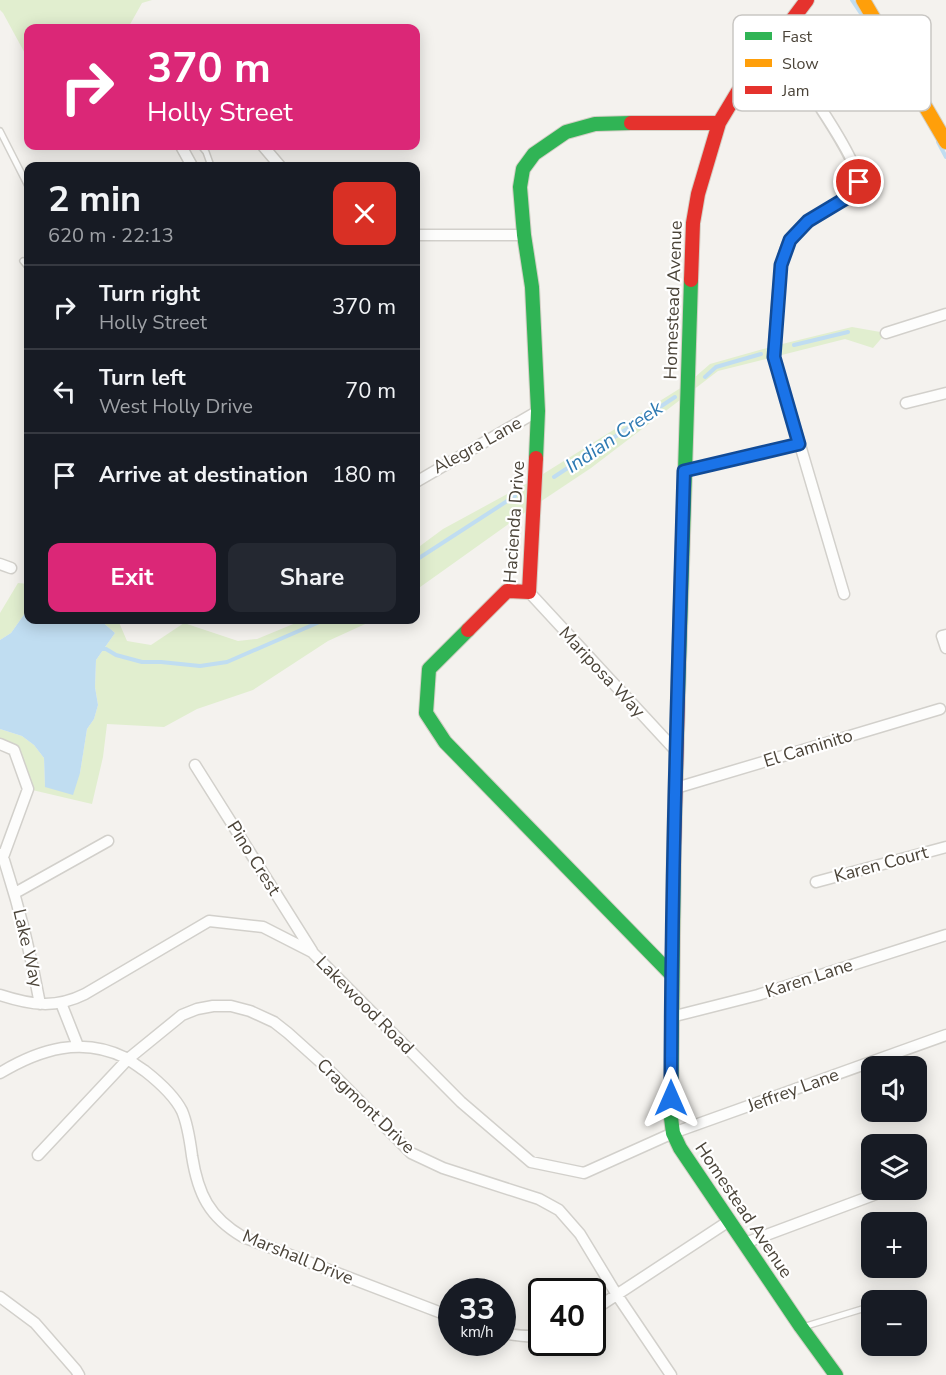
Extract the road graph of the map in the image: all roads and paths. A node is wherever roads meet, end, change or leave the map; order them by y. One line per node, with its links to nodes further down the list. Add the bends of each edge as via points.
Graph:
1 (807, 0): 3 (street, Homestead Avenue)
2 (863, 0): 4 (street)
3 (796, 15)
4 (872, 15)
5 (733, 100): 8 (street, Homestead Avenue)
6 (823, 111): 21 (street, via 856,168 859,182 853,194 808,221 790,240 781,265 774,357)
7 (928, 111): 10 (street)
8 (720, 123): 15 (street, Hacienda Drive, via 595,124 566,132 534,154 523,170 519,186); 22 (street, Homestead Avenue, via 693,223)
9 (0, 131): 13 (lane)
10 (946, 142)
11 (266, 150): 12 (street)
12 (276, 162)
13 (24, 178)
14 (420, 235): 15 (street)
15 (524, 235): 20 (street, Hacienda Drive, via 532,287)
16 (946, 314): 17 (street)
17 (886, 333)
18 (946, 393): 19 (street)
19 (906, 403)
20 (538, 411): 24 (street, Alegra Lane); 28 (street, Hacienda Drive)
21 (799, 444): 22 (street); 29 (street)
22 (684, 471): 34 (street, Homestead Avenue)
23 (420, 473): 24 (street, Alegra Lane)
24 (428, 474): 25 (street)
25 (420, 479)
26 (0, 564): 27 (street)
27 (11, 568)
28 (529, 592): 34 (street, Mariposa Way); 44 (street, Hacienda Drive, via 507,591 429,669 426,713 445,742)
29 (844, 594)
30 (946, 635): 31 (street, via 942,636)
31 (946, 648)
32 (940, 709): 36 (street, El Caminito)
33 (0, 744): 39 (street, Lake Way, via 14,750 28,789)
34 (676, 751): 36 (street, Homestead Avenue)
35 (195, 765): 43 (street, Pino Crest)
36 (676, 788): 44 (street, Homestead Avenue)
37 (108, 841): 41 (street)
38 (946, 847): 40 (street, Karen Court)
39 (2, 856): 41 (street, Lake Way)
40 (816, 882)
41 (15, 893): 47 (street, Lake Way)
42 (946, 935): 48 (street, Karen Lane, via 758,995)
43 (312, 952): 46 (street, Lakewood Road, via 263,927 209,921 85,994); 53 (street, Lakewood Road, via 461,1102 531,1162 584,1173)
44 (672, 975): 48 (street, Homestead Avenue)
45 (0, 995): 47 (street, Lakewood Road)
46 (61, 1003): 47 (street, Lakewood Road); 50 (street)
47 (40, 1004)
48 (671, 1017): 53 (street, Homestead Avenue)
49 (946, 1035): 53 (street, Jeffrey Lane)
50 (78, 1046): 51 (street, Marshall Drive, via 102,1049); 52 (street, Marshall Drive, via 22,1060)
51 (128, 1059): 54 (street, Cragmont Drive); 58 (street, Cragmont Drive, via 182,1015 197,1009 231,1006 261,1015 327,1068 411,1153 443,1168 539,1199 559,1210 580,1234); 62 (street, Marshall Drive, via 159,1082 181,1110 202,1195 223,1224 243,1237)
52 (0, 1073)
53 (673, 1133): 56 (street, Homestead Avenue)
54 (38, 1155)
55 (861, 1200): 57 (street)
56 (729, 1221): 57 (street, Homestead Avenue); 58 (street)
57 (745, 1243): 63 (street, Homestead Avenue)
58 (617, 1295): 60 (street); 65 (street, Cragmont Drive)
59 (0, 1297): 64 (street, via 35,1323)
60 (606, 1302)
61 (861, 1308): 63 (lane)
62 (438, 1312)
63 (801, 1327): 66 (street, Homestead Avenue)
64 (79, 1375)
65 (671, 1375)
66 (836, 1375)

